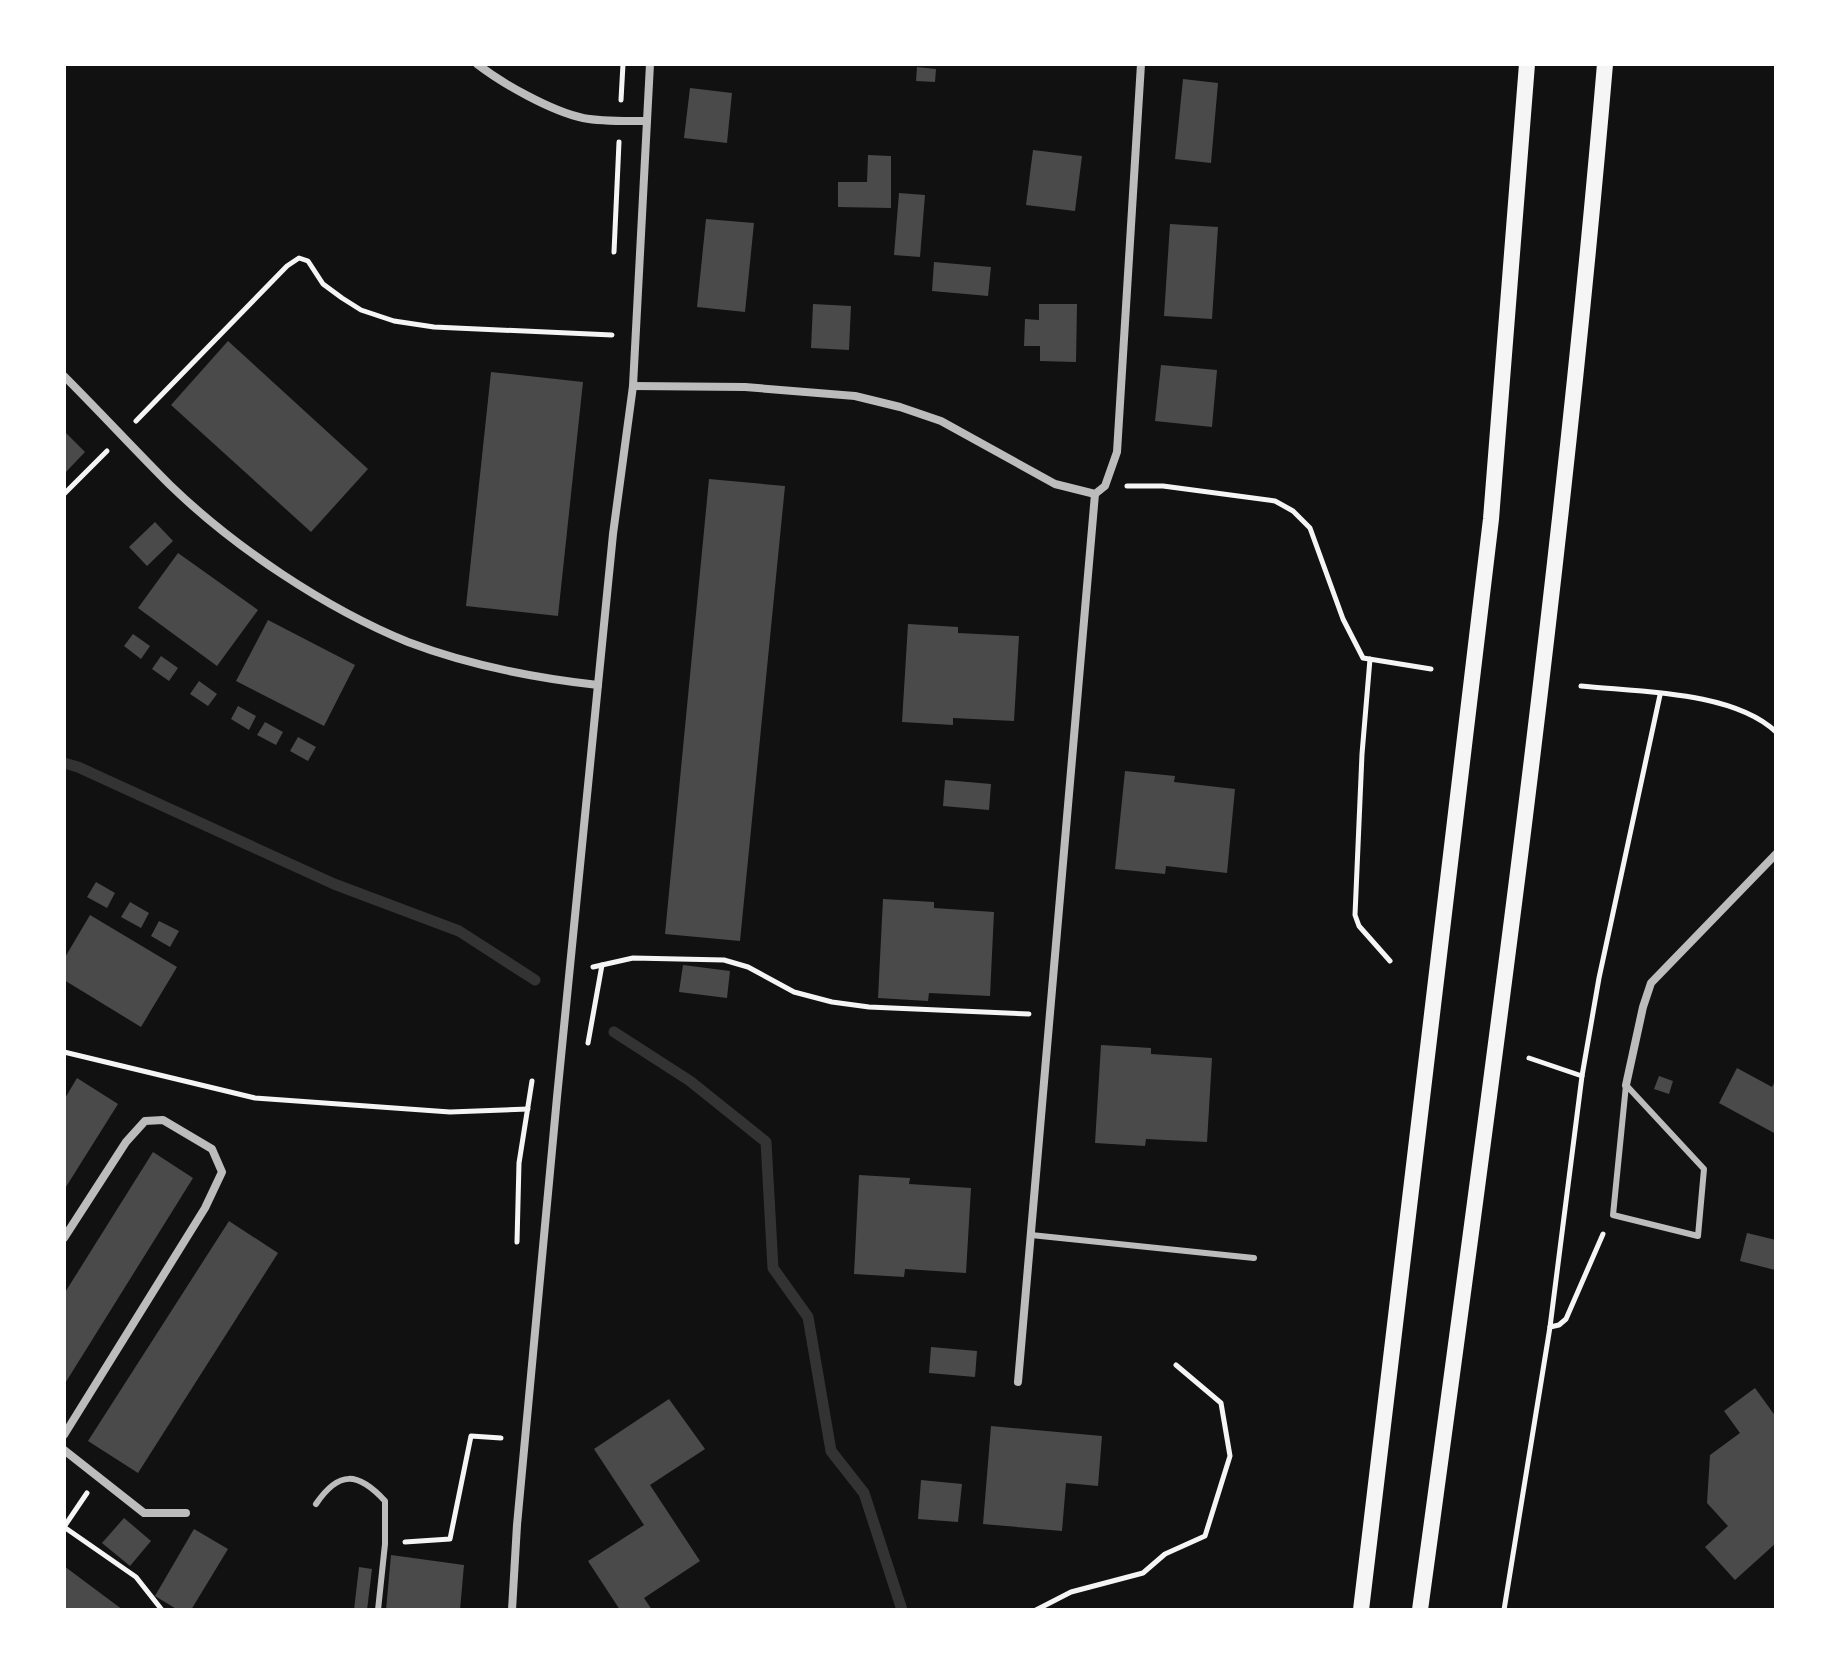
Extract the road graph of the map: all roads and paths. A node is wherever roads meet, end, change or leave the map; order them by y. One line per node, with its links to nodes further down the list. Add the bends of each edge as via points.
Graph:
1 (477, 64): 8 (street, via 525,94 575,116)
2 (623, 64): 7 (path)
3 (650, 64): 8 (street)
4 (1141, 64): 13 (street, via 1117,452)
5 (1527, 64): 51 (main road, via 1491,519)
6 (1605, 64): 52 (main road, via 1543,661)
7 (622, 82)
8 (647, 121): 11 (street)
9 (612, 335): 12 (path, via 394,321 342,298 299,258)
10 (64, 376): 12 (street)
11 (633, 386): 15 (street, via 745,387 855,396 941,421 1055,484); 18 (street)
12 (122, 435): 14 (path); 18 (street, via 232,538 368,623 488,666)
13 (1105, 486): 15 (street); 16 (path, via 1163,486 1261,499 1293,511 1310,528 1343,619 1363,658)
14 (64, 494)
15 (1095, 494): 26 (street)
16 (1370, 659): 17 (path); 23 (path, via 1355,915)
17 (1431, 669)
18 (598, 685): 25 (street)
19 (1581, 686): 20 (path)
20 (1660, 695): 21 (path, via 1747,713); 30 (path)
21 (1776, 732)
22 (1776, 854): 31 (street, via 1651,983)
23 (1390, 961)
24 (602, 965): 25 (path); 26 (path, via 633,958 724,960 794,992 832,1002); 27 (path)
25 (569, 973): 49 (street)
26 (1050, 1015): 34 (street)
27 (588, 1046)
28 (64, 1052): 32 (path, via 255,1098 450,1112)
29 (1529, 1058): 30 (path)
30 (1582, 1076): 37 (path)
31 (1626, 1085): 33 (lane); 33 (lane, via 1704,1169 1698,1236)
32 (528, 1109)
33 (1613, 1215): 37 (path, via 1566,1319)
34 (1031, 1235): 36 (lane); 39 (street)
35 (64, 1238): 40 (street, via 145,1121 163,1120 212,1149 222,1172 205,1208)
36 (1254, 1258)
37 (1550, 1327): 53 (path)
38 (1176, 1365): 50 (path, via 1221,1403 1230,1456 1205,1536 1165,1554 1143,1573 1071,1592)
39 (1018, 1382)
40 (64, 1435)
41 (501, 1438): 46 (path, via 471,1436 450,1539)
42 (64, 1450): 43 (street)
43 (99, 1477): 45 (street, via 144,1513); 47 (path, via 64,1527 136,1577)
44 (316, 1504): 46 (lane, via 338,1480 369,1483 385,1501)
45 (186, 1513)
46 (385, 1544): 48 (lane)
47 (162, 1610)
48 (378, 1610)
49 (512, 1610)
50 (1036, 1610)
51 (1361, 1610)
52 (1420, 1610)
53 (1504, 1610)

